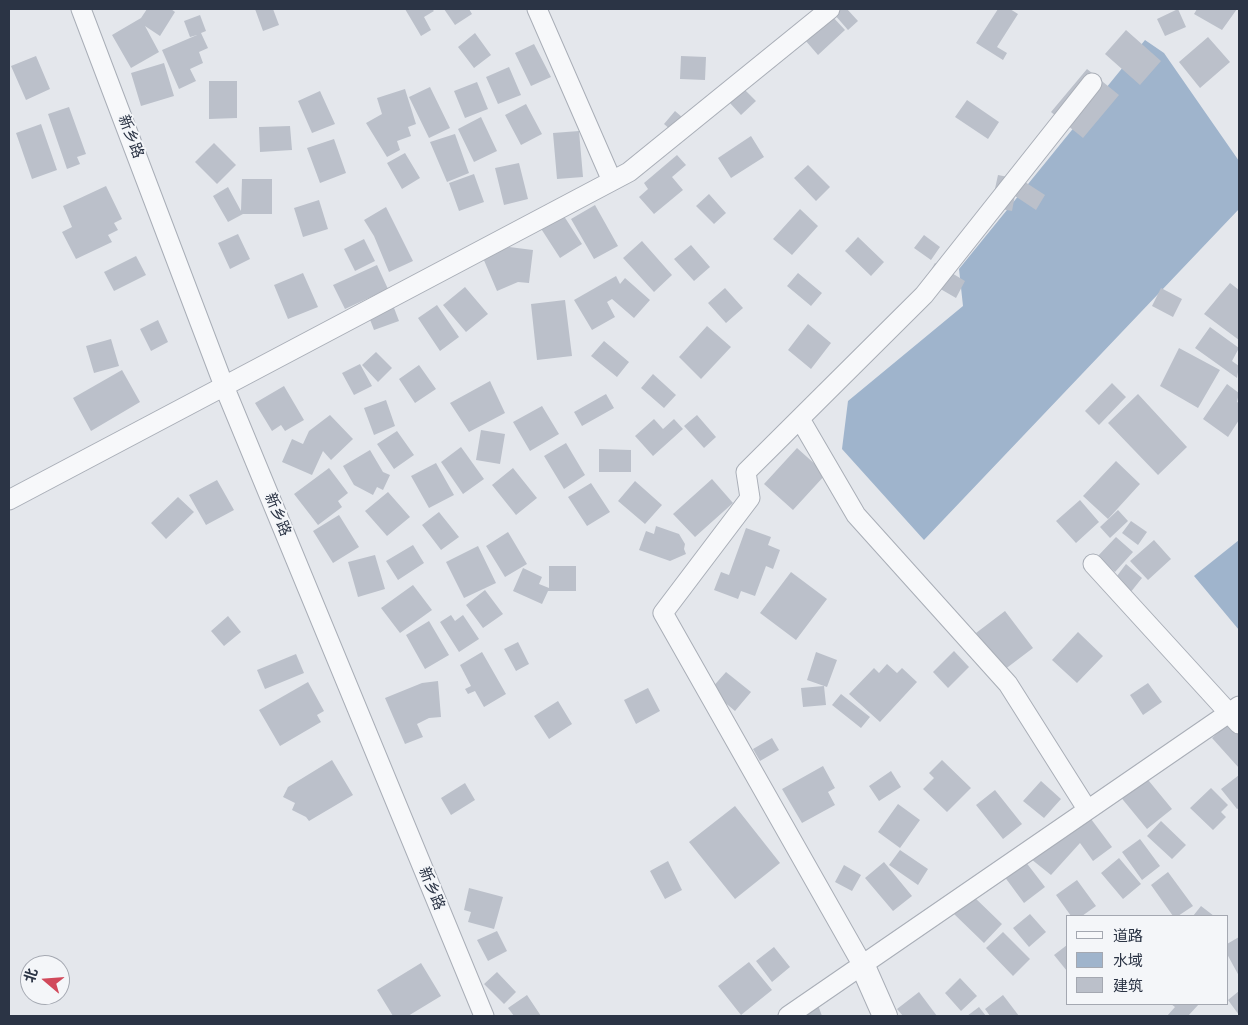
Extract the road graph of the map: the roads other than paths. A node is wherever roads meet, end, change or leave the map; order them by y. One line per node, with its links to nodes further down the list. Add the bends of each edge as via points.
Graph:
1 (81, 9): 6 (street, 新乡路)
2 (537, 9): 5 (street)
3 (830, 9): 5 (street, via 629,172)
4 (1092, 83): 7 (street, via 924,295)
5 (612, 181): 6 (street)
6 (224, 386): 8 (street); 13 (street, 新乡路)
7 (800, 419): 11 (street, via 856,515 1008,684); 12 (street, via 746,472 750,498 663,613)
8 (9, 500)
9 (1093, 564): 10 (street)
10 (1236, 713): 11 (street)
11 (1087, 809): 12 (street)
12 (862, 964): 14 (street); 15 (street)
13 (484, 1016)
14 (788, 1016)
15 (885, 1016)

